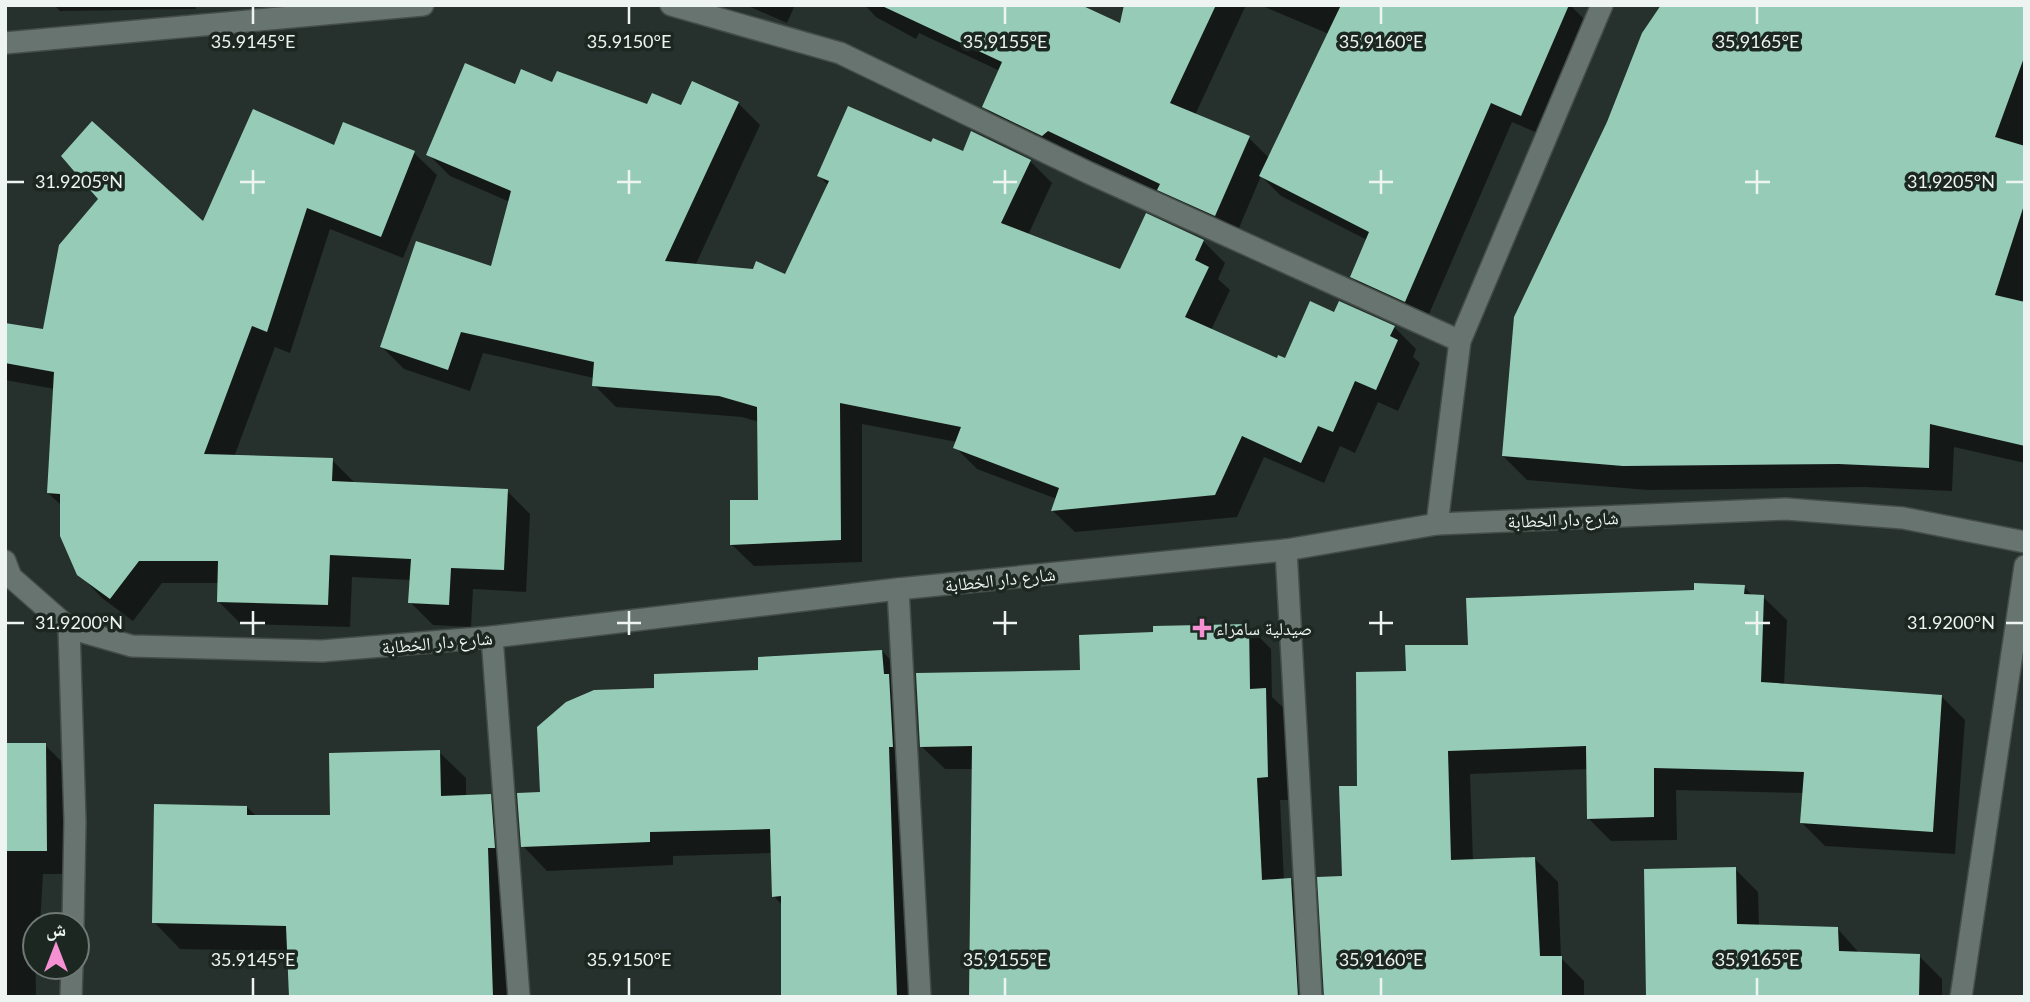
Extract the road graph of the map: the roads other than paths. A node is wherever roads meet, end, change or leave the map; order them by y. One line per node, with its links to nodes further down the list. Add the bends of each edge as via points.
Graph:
1 (423, 5): 4 (street)
2 (671, 5): 5 (street, via 839,53 1089,173)
3 (1602, 5): 5 (street)
4 (5, 43)
5 (1460, 341): 6 (street)
6 (1437, 524): 7 (street, شارع دار الخطابة, via 1786,509 1903,518); 8 (street, شارع دار الخطابة)
7 (2025, 542)
8 (1286, 550): 11 (street, شارع دار الخطابة); 17 (street)
9 (5, 561): 12 (street, شارع دار الخطابة, via 11,577)
10 (2025, 566): 18 (street)
11 (898, 589): 13 (street, شارع دار الخطابة); 16 (street)
12 (69, 628): 13 (street, شارع دار الخطابة, via 132,646 322,651); 14 (street)
13 (492, 637): 15 (street)
14 (73, 911)
15 (519, 997)
16 (920, 997)
17 (1311, 997)
18 (1961, 997)

